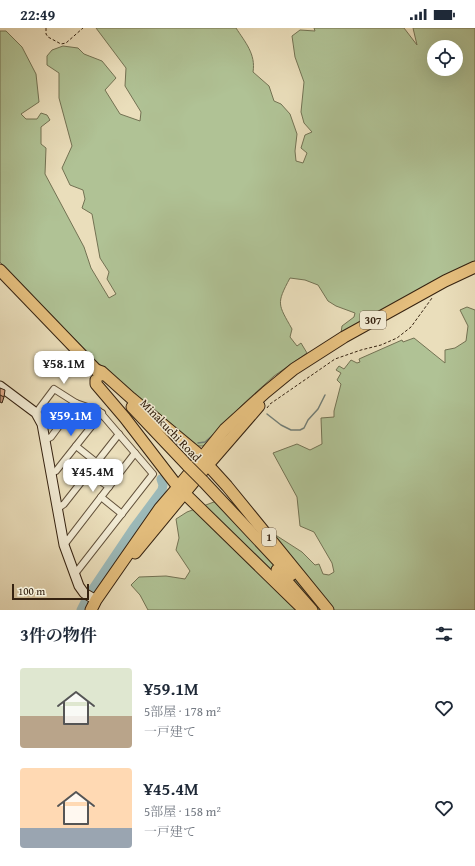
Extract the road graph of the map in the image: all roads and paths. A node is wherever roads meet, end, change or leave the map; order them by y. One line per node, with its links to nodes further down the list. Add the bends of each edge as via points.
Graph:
1 (46, 28): 2 (path, via 48,38 62,44)
2 (83, 28)
3 (475, 267): 8 (highway, 307, via 344,337 294,369)
4 (0, 270): 7 (highway, Minakuchi Road / 1)
5 (0, 280): 7 (highway, Minakuchi Road / 1)
6 (435, 296): 11 (path, via 430,299 411,327 397,338 331,362)
7 (96, 375): 18 (highway, 1, via 102,372); 24 (highway, Minakuchi Road / 1); 26 (highway, 1, via 96,384)
8 (278, 383): 17 (highway, 307, via 225,429); 21 (highway, 307)
9 (0, 386): 12 (street)
10 (76, 403): 12 (street, via 54,389); 13 (street); 15 (street, via 51,436)
11 (265, 410)
12 (36, 413): 15 (street, via 42,424)
13 (102, 413): 14 (street); 16 (street)
14 (119, 434): 19 (street); 20 (street)
15 (45, 440): 23 (street)
16 (76, 446): 20 (street); 23 (street, via 56,471)
17 (212, 446): 18 (highway, via 200,450); 21 (highway, 307)
18 (189, 447): 21 (highway, 1)
19 (135, 453): 25 (street); 29 (street, via 153,474)
20 (96, 462): 22 (street)
21 (205, 462): 26 (highway, 307); 36 (highway, 1, via 228,486)
22 (88, 472): 25 (street); 28 (street, via 64,504)
23 (51, 473): 28 (street)
24 (201, 483): 34 (highway, Minakuchi Road / 1); 35 (highway, Minakuchi Road / 1, via 287,570)
25 (109, 487): 27 (street)
26 (181, 490): 32 (highway, 307, via 149,539 114,575); 33 (highway, 1)
27 (101, 497): 29 (street); 30 (street)
28 (57, 509): 30 (street)
29 (122, 514): 31 (street)
30 (64, 544): 31 (street)
31 (74, 575): 32 (street)
32 (94, 605)
33 (304, 610)
34 (312, 610)
35 (322, 610)
36 (328, 610)

